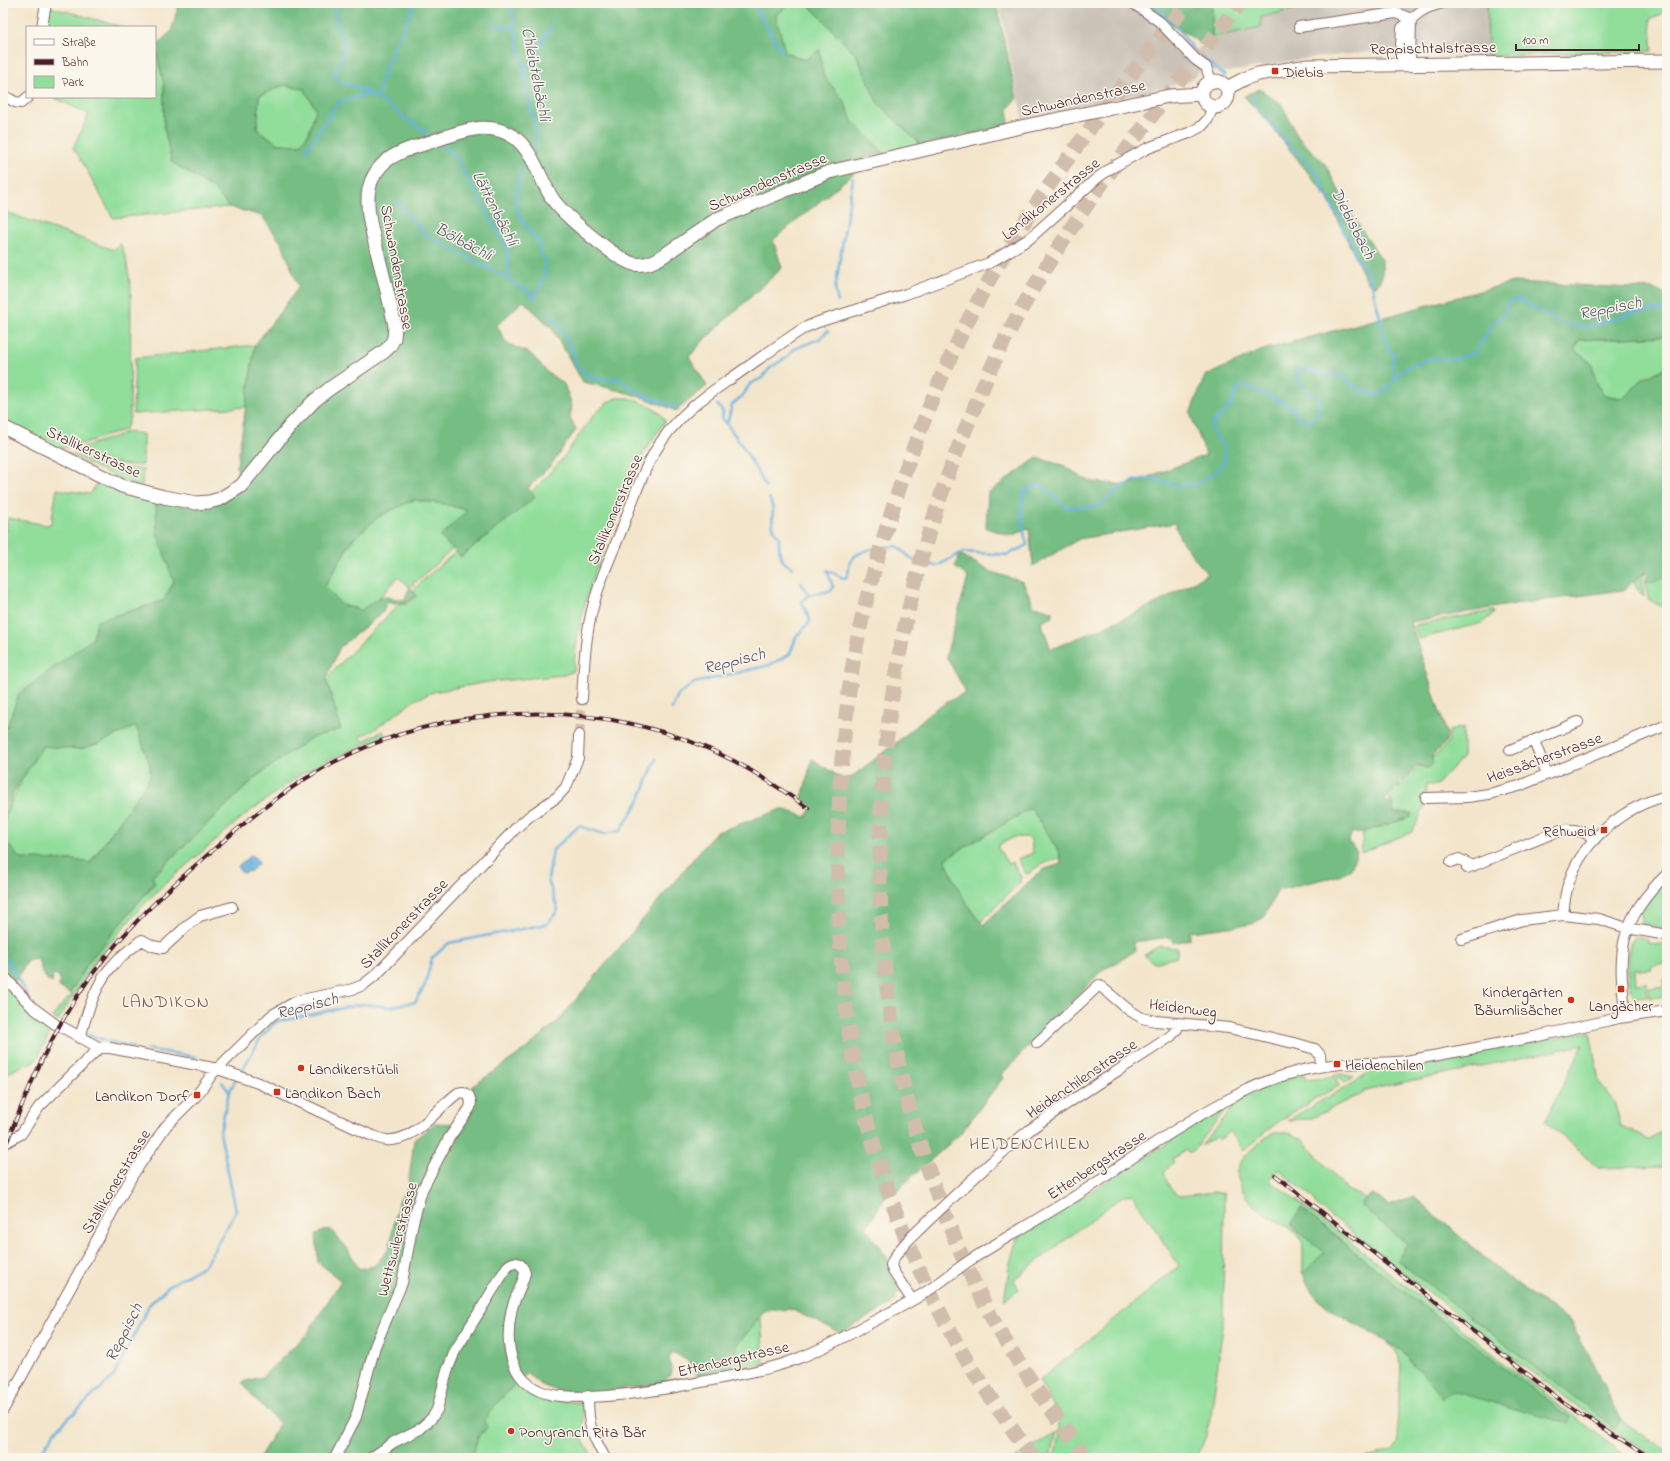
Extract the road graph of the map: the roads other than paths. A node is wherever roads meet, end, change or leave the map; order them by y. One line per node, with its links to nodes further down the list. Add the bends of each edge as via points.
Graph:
1 (46, 3): 5 (street)
2 (1133, 3): 9 (street, via 1160,22 1206,67)
3 (1443, 3): 4 (street, via 1430,5)
4 (1410, 19): 6 (street, via 1396,13); 8 (street); 8 (street, via 1402,28)
5 (42, 26)
6 (1299, 27)
7 (1667, 61): 8 (main road, Reppischtalstrasse)
8 (1405, 64): 10 (main road, Reppischtalstrasse, via 1290,68 1258,74)
9 (1211, 81): 10 (main road, via 1222,83); 11 (main road, via 1204,87)
10 (1227, 88): 14 (main road, via 1226,102)
11 (1202, 94): 14 (main road, via 1204,101); 17 (main road, Schwandenstrasse, via 1169,96 829,172 717,219 654,262 645,264 634,264 622,259 567,215 551,197 525,148 507,133 493,128 474,128 406,151 391,158 379,168 372,181 368,198 370,222 394,326 394,338 390,346 328,389 306,408 241,486 220,499)
12 (3, 95): 13 (street, via 21,103)
13 (27, 98)
14 (1212, 107): 15 (street, Landikonerstrasse, via 1208,119 1202,126 1148,148 1112,168 1096,179 1029,239 989,264)
15 (804, 328): 18 (street, Stallikonerstrasse, via 691,408 658,446 641,478 597,592 585,648)
16 (3, 427): 17 (main road, Stallikerstrasse, via 122,486)
17 (196, 503)
18 (582, 699)
19 (1578, 722): 22 (street)
20 (1667, 725): 24 (street, Heissächerstrasse)
21 (579, 735): 43 (street, Stallikonerstrasse, via 578,758 566,787 557,797 516,828 377,974 353,989 297,1001 284,1007 272,1015)
22 (1534, 741): 23 (street); 24 (street)
23 (1510, 750)
24 (1548, 774): 26 (street, Heissächerstrasse, via 1490,794)
25 (1667, 796): 27 (street, via 1653,799 1627,813)
26 (1426, 798)
27 (1595, 839): 28 (street, via 1586,832 1575,829 1561,830 1470,867 1459,859); 31 (street, via 1572,873)
28 (1451, 862)
29 (1667, 874): 32 (street, via 1641,902)
30 (232, 907): 39 (street, via 200,916 163,948 142,940 122,956 112,965 102,981 86,1014)
31 (1563, 915): 32 (street, via 1599,919); 34 (street, via 1522,920)
32 (1627, 928): 33 (street); 37 (street, via 1620,976)
33 (1667, 935)
34 (1462, 939)
35 (3, 975): 39 (street, via 32,1007)
36 (1667, 1011): 37 (street, Ettenbergstrasse)
37 (1626, 1017): 42 (street, Ettenbergstrasse, via 1406,1061)
38 (1178, 1023): 40 (street, Heidenweg, via 1142,1018 1128,1010 1099,984); 42 (street, Heidenweg, via 1229,1028 1315,1049 1320,1055); 45 (street, Heidenchilenstrasse, via 1171,1036 1027,1132 955,1196 896,1255 891,1265 893,1271)
39 (80, 1038): 41 (street)
40 (1036, 1043)
41 (100, 1048): 43 (street); 44 (street, via 39,1107 21,1134)
42 (1321, 1066): 45 (street, Ettenbergstrasse, via 1284,1074 1230,1098 968,1261)
43 (218, 1069): 47 (street, Stallikonerstrasse, via 197,1095 166,1126 142,1160); 48 (street, Wettswilerstrasse, via 386,1140 410,1134 458,1093 465,1093 470,1099 470,1108 449,1138 422,1190 413,1222 402,1284 375,1346 356,1417)
44 (3, 1144)
45 (912, 1300): 46 (street, Ettenbergstrasse, via 822,1349 789,1362 682,1386 617,1395)
46 (588, 1396): 49 (street, Ettenbergstrasse, via 557,1396 545,1393 520,1376 511,1357 508,1335 512,1307 525,1272 521,1265 514,1262 507,1267 455,1351 437,1410 431,1419 420,1429 394,1442); 50 (street, via 589,1423)
47 (3, 1410)
48 (335, 1458)
49 (371, 1458)
50 (605, 1458)

